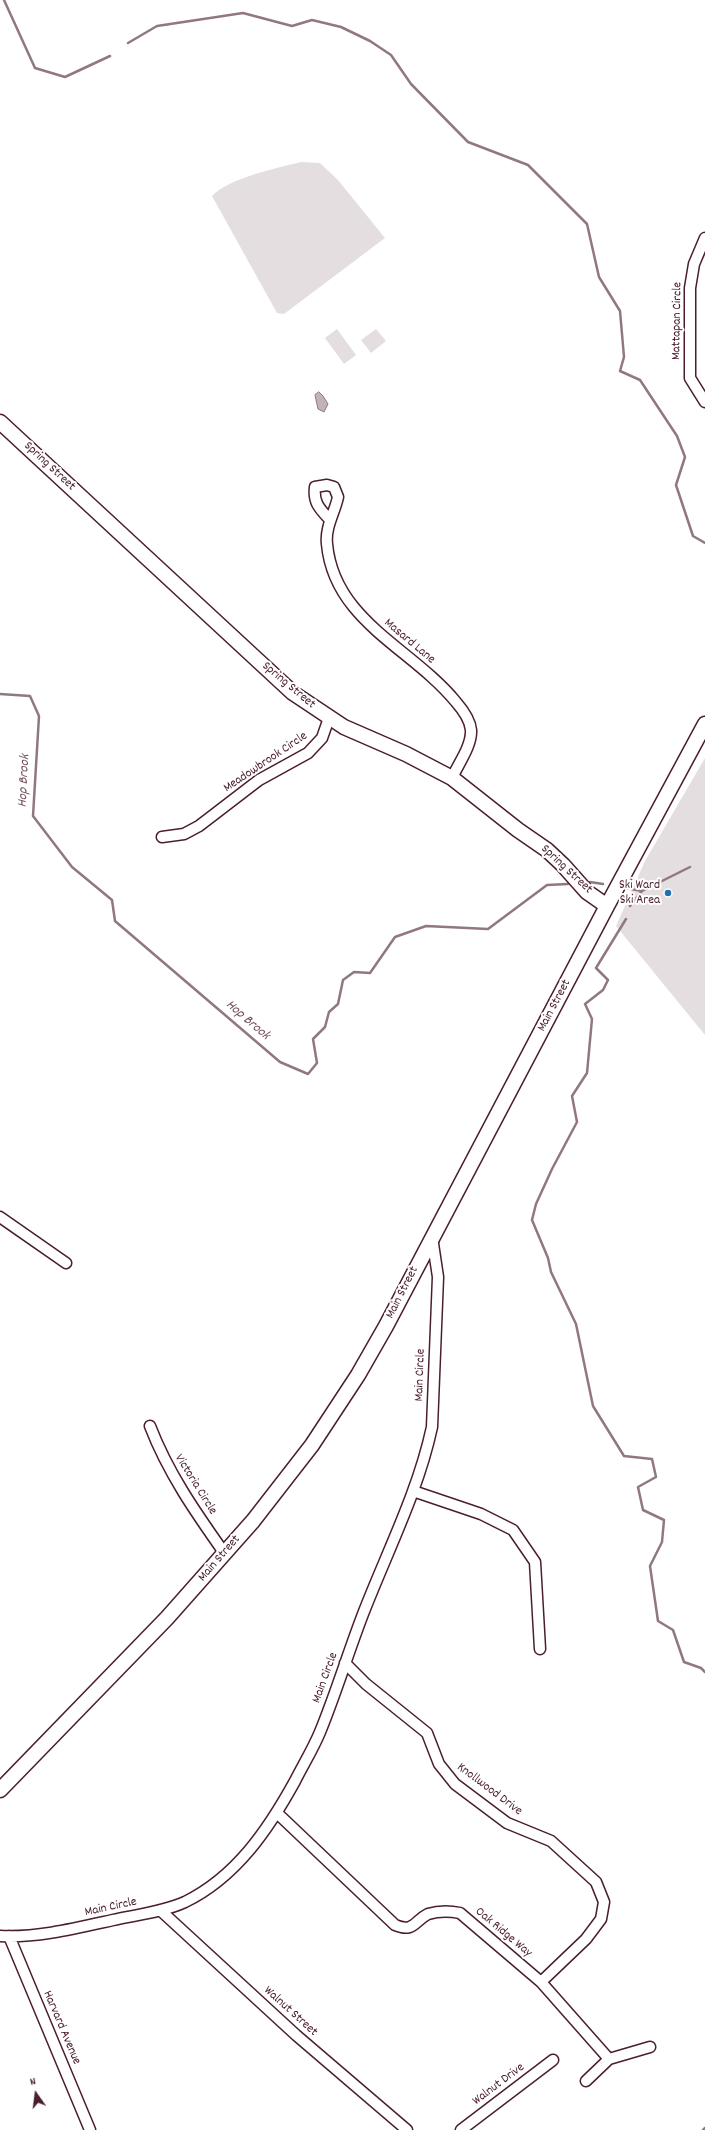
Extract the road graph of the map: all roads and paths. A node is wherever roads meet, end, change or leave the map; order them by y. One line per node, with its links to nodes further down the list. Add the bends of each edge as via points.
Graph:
1 (705, 238): 2 (street, Mattapan Circle, via 694,264 690,288 690,378)
2 (705, 402)
3 (0, 422): 5 (main road, Spring Street, via 293,693)
4 (330, 520): 7 (street, Masard Lane, via 326,542 330,565 343,595 365,621 450,695 470,722 469,741)
5 (329, 718): 7 (main road, Spring Street); 8 (street, Meadowbrook Circle, via 322,738 308,753 259,780 199,826 184,834)
6 (705, 724): 9 (main road, Main Street)
7 (452, 778): 9 (main road, Spring Street, via 547,850 587,892)
8 (162, 837)
9 (607, 906): 11 (main road, Main Street)
10 (0, 1217): 12 (street)
11 (432, 1237): 14 (street, Main Circle, via 438,1277 432,1427); 15 (main road, Main Street, via 358,1375 312,1445)
12 (66, 1263)
13 (150, 1426): 15 (street, Victoria Circle, via 176,1482)
14 (414, 1491): 16 (street, via 481,1514 513,1530 535,1562); 17 (street, Main Circle)
15 (225, 1554): 18 (main road, Main Street)
16 (540, 1649)
17 (345, 1663): 19 (street, Main Circle, via 320,1733); 22 (street, Knollwood Drive, via 366,1684 427,1733 439,1764 455,1784 507,1824 551,1841 596,1882 604,1902 601,1919 586,1939)
18 (0, 1790)
19 (277, 1813): 20 (street, Main Circle, via 254,1846 228,1873 184,1902); 22 (street, Oak Ridge Way, via 395,1925 407,1928 414,1926 428,1914 452,1911 460,1913)
20 (160, 1910): 21 (street, Main Circle, via 85,1927); 28 (street, Walnut Street, via 296,2035)
21 (5, 1936): 27 (street, Harvard Avenue)
22 (541, 1982): 24 (street, Oak Ridge Way)
23 (650, 2047): 24 (street)
24 (609, 2059): 26 (street)
25 (553, 2060): 29 (street, Walnut Drive)
26 (586, 2081)
27 (90, 2130)
28 (407, 2130)
29 (461, 2130)

